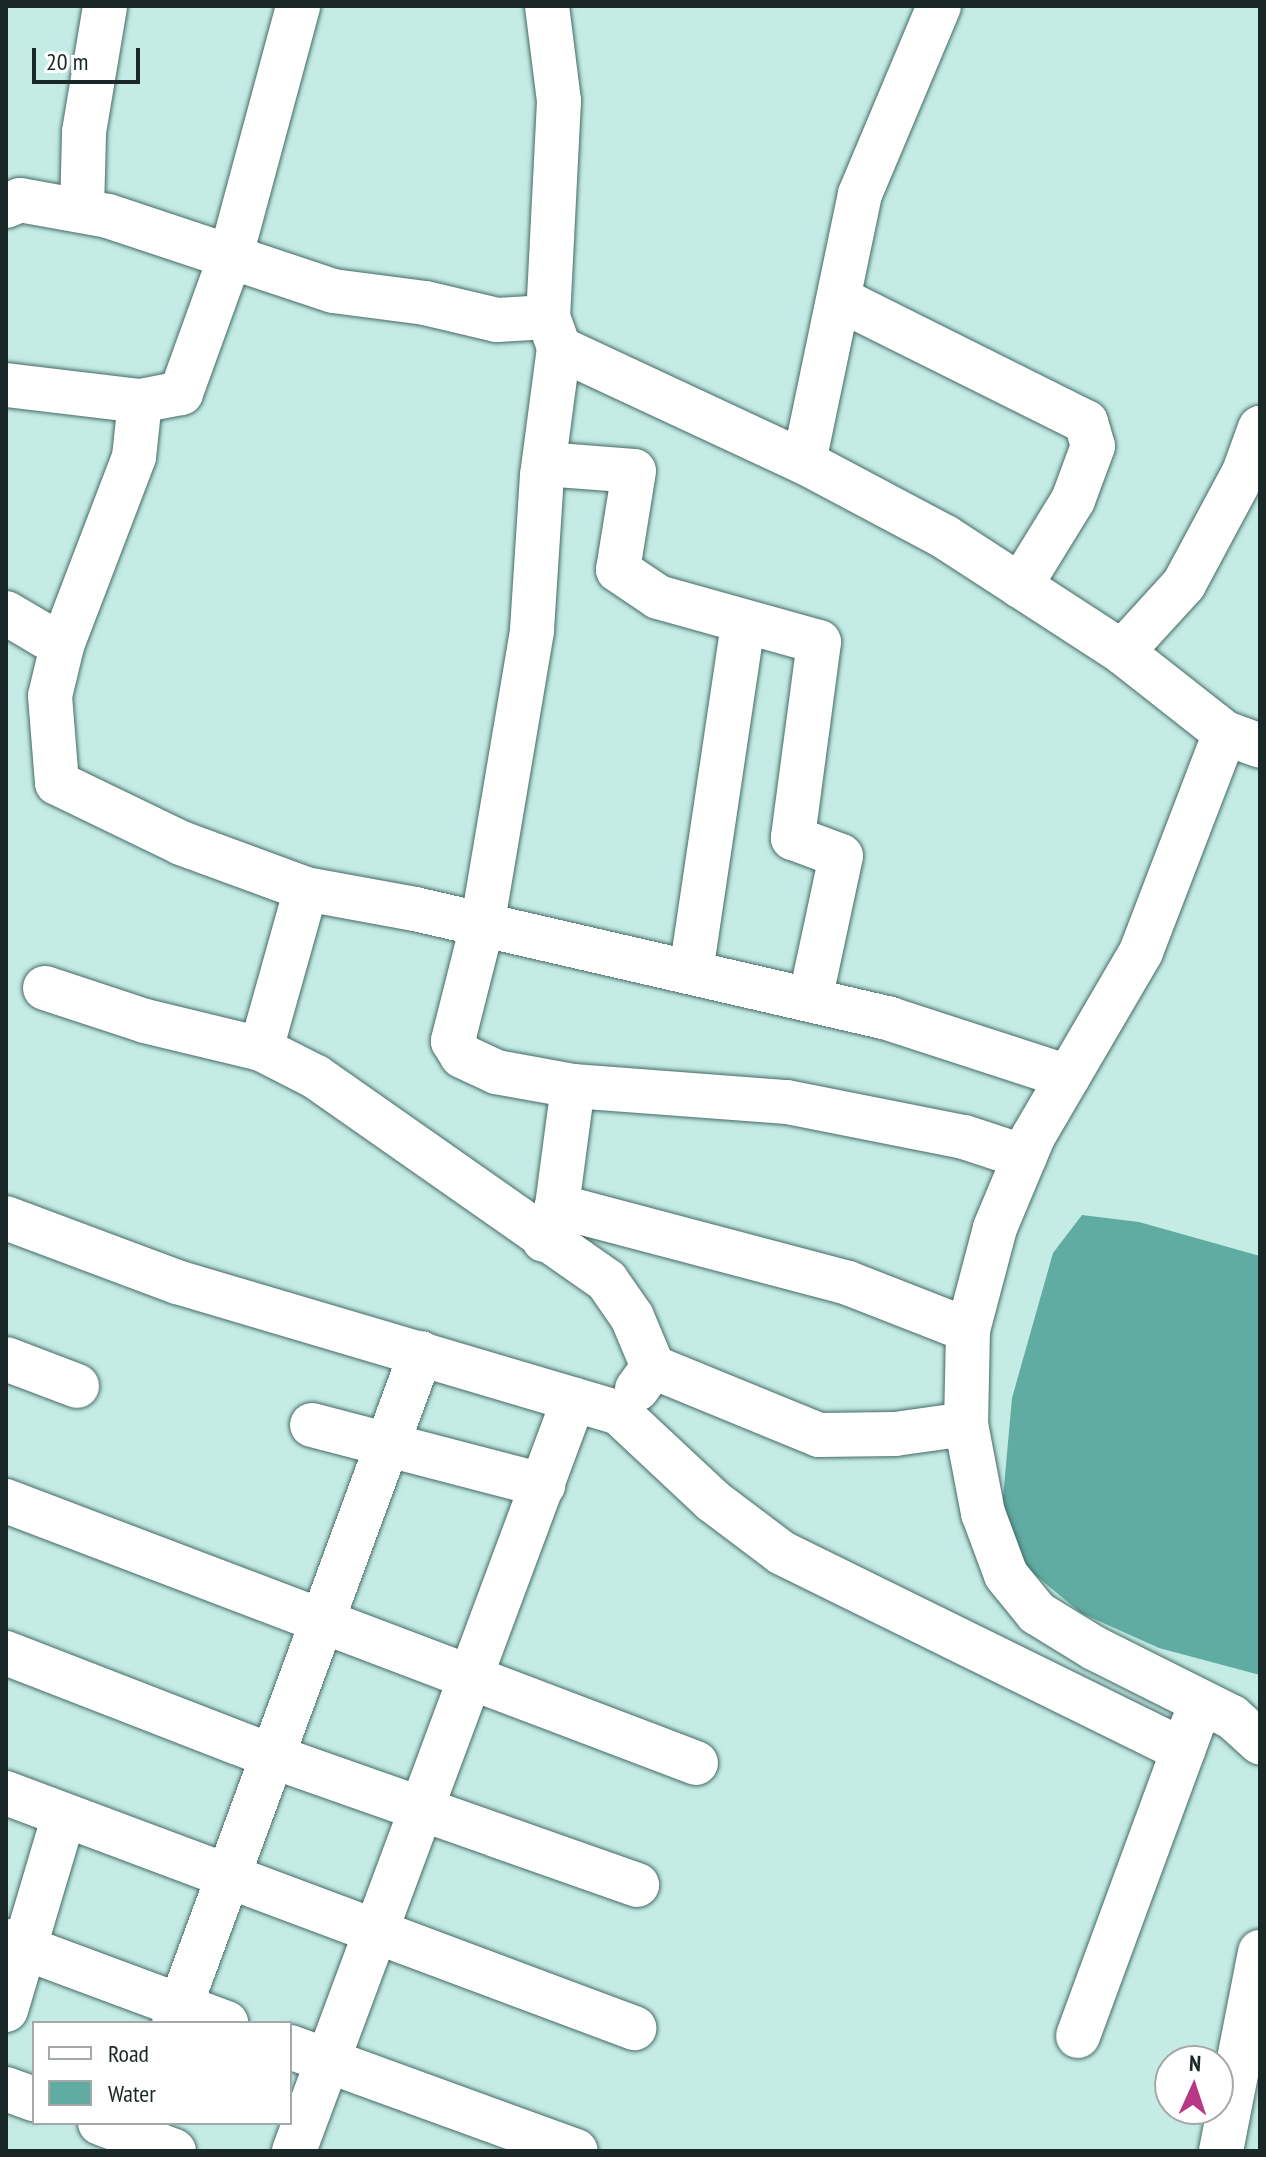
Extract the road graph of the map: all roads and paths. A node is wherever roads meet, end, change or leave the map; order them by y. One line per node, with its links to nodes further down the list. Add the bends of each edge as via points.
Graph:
1 (105, 6): 6 (street, via 84,132)
2 (298, 6): 7 (street)
3 (547, 6): 9 (street, via 559,101)
4 (939, 6): 8 (street, via 860,194)
5 (6, 206): 6 (street, via 20,200)
6 (82, 211): 7 (street)
7 (231, 255): 9 (street, via 333,291 425,303); 11 (street, via 181,393)
8 (839, 299): 13 (street); 15 (street, via 1086,422 1093,446 1073,500)
9 (553, 333): 13 (street); 14 (street)
10 (6, 385): 11 (street)
11 (140, 401): 18 (street, via 134,457)
12 (1260, 428): 19 (street, via 1244,472 1184,584)
13 (804, 462): 15 (street, via 945,537)
14 (544, 464): 17 (street, via 634,471 618,570 658,597); 22 (street, via 532,631)
15 (1020, 586): 19 (street)
16 (6, 613): 18 (street)
17 (743, 624): 23 (street); 25 (street, via 819,642 793,838 841,856)
18 (62, 646): 21 (street, via 50,696 57,783 181,843)
19 (1122, 652): 20 (street)
20 (1242, 739): 27 (street, via 1141,952)
21 (306, 889): 22 (street); 26 (street)
22 (482, 926): 23 (street); 28 (street, via 453,1041 462,1056 496,1072)
23 (691, 972): 25 (street)
24 (45, 988): 26 (street, via 145,1021)
25 (810, 1000): 27 (street, via 890,1019)
26 (261, 1049): 31 (street, via 316,1077)
27 (1068, 1077): 29 (street)
28 (573, 1086): 29 (street, via 787,1102 964,1137); 31 (street)
29 (1025, 1157): 32 (street, via 995,1228)
30 (6, 1218): 33 (street, via 177,1282)
31 (551, 1223): 32 (street, via 848,1283); 35 (street, via 607,1281 632,1317)
32 (968, 1330): 39 (street)
33 (421, 1353): 37 (street); 41 (street)
34 (6, 1359): 36 (street)
35 (653, 1367): 38 (street); 39 (street, via 819,1435 895,1434)
36 (77, 1386)
37 (574, 1399): 38 (street); 42 (street)
38 (619, 1413): 49 (street, via 703,1492 782,1553)
39 (966, 1424): 47 (street, via 983,1513 1006,1575 1037,1613)
40 (312, 1425): 41 (street)
41 (386, 1448): 42 (street); 44 (street)
42 (543, 1485): 46 (street)
43 (6, 1501): 44 (street)
44 (322, 1624): 46 (street); 50 (street)
45 (6, 1653): 50 (street)
46 (469, 1681): 51 (street); 53 (street)
47 (1201, 1702): 48 (street, via 1232,1717); 49 (street)
48 (1260, 1742)
49 (1183, 1750): 64 (street)
50 (274, 1757): 53 (street); 55 (street)
51 (696, 1763)
52 (6, 1793): 54 (street)
53 (421, 1810): 56 (street); 57 (street)
54 (64, 1816): 55 (street); 58 (street)
55 (228, 1879): 57 (street); 61 (street)
56 (637, 1885)
57 (375, 1935): 63 (street); 65 (street)
58 (16, 1945): 60 (street); 61 (street)
59 (1260, 1952): 72 (street)
60 (6, 2010)
61 (177, 2014): 62 (street)
62 (215, 2021)
63 (634, 2028)
64 (1078, 2036)
65 (309, 2054): 70 (street); 71 (street)
66 (6, 2089): 67 (street)
67 (32, 2098)
68 (123, 2133): 69 (street)
69 (174, 2151)
70 (294, 2151)
71 (576, 2151)
72 (1221, 2151)

